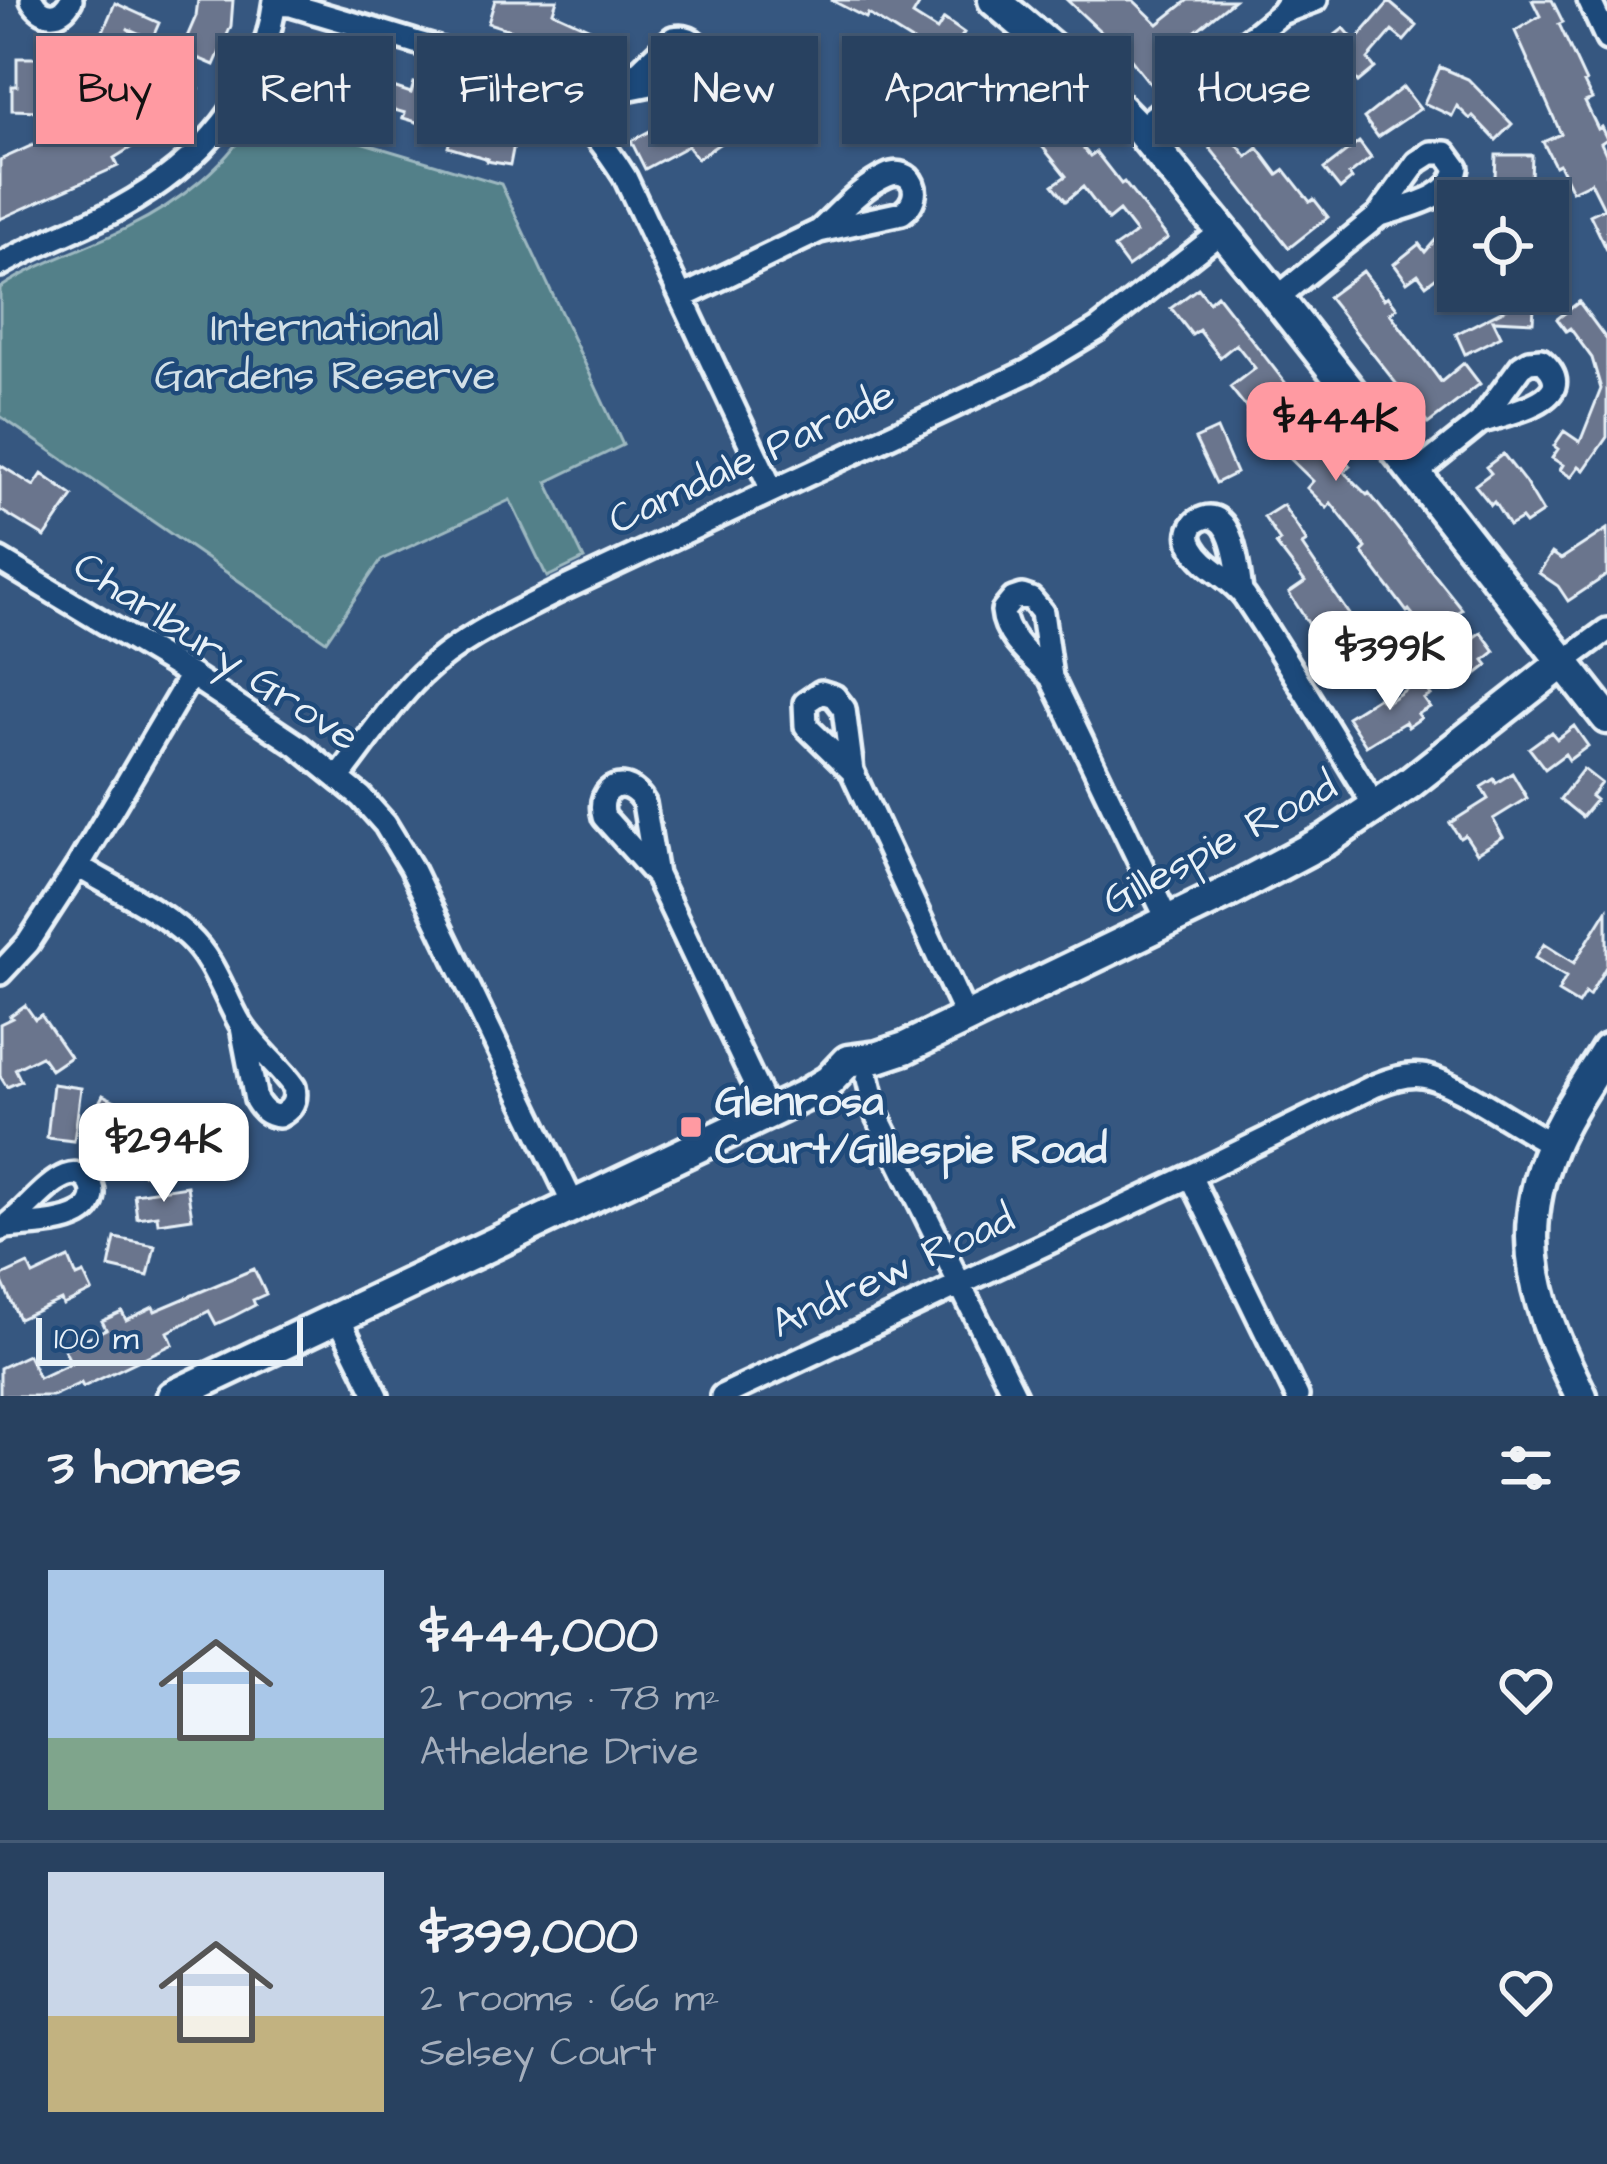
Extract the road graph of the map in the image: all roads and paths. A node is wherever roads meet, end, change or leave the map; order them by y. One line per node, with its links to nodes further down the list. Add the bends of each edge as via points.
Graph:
1 (32, 0): 2 (street, via 52,16)
2 (70, 0)
3 (994, 0): 10 (street)
4 (1316, 0): 7 (street)
5 (1589, 0): 8 (street)
6 (275, 2): 9 (street); 15 (street, via 248,88 216,133 118,209)
7 (1285, 7): 10 (street)
8 (1607, 39)
9 (417, 43)
10 (1139, 130): 14 (street)
11 (604, 144): 16 (street)
12 (1378, 216): 17 (street)
13 (819, 231): 16 (street)
14 (1221, 232): 17 (street); 20 (street, Camdale Parade, via 1064,352)
15 (0, 265)
16 (682, 297): 20 (street)
17 (1277, 298): 19 (street)
18 (1480, 422): 19 (street)
19 (1414, 475): 24 (street)
20 (772, 490): 29 (street, Camdale Parade, via 450,651 399,698)
21 (0, 560): 25 (street, Charlbury Grove)
22 (1241, 591): 30 (street)
23 (1607, 630): 24 (street, Gillespie Road)
24 (1562, 664): 27 (street); 30 (street, Gillespie Road)
25 (191, 675): 29 (street, Charlbury Grove); 31 (street)
26 (1051, 677): 33 (street)
27 (1607, 718)
28 (852, 771): 35 (street)
29 (339, 777): 42 (street, Charlbury Grove, via 385,824 411,867)
30 (1376, 808): 33 (street, Gillespie Road)
31 (79, 866): 34 (street); 36 (street, via 188,936)
32 (656, 875): 39 (street)
33 (1168, 921): 35 (street, Gillespie Road)
34 (0, 973)
35 (967, 1018): 38 (street, Gillespie Road)
36 (242, 1027)
37 (1607, 1050): 40 (street)
38 (858, 1076): 39 (street, Gillespie Road); 43 (street)
39 (768, 1112): 42 (street, Gillespie Road)
40 (1552, 1144): 41 (street, Andrew Road, via 1442,1082 1406,1076); 50 (street, via 1537,1192 1533,1262 1547,1327)
41 (1190, 1176): 43 (street, Andrew Road); 49 (street)
42 (574, 1206): 44 (street, Gillespie Road)
43 (959, 1283): 47 (street, Andrew Road); 48 (street)
44 (339, 1319): 45 (street, Gillespie Road); 46 (street)
45 (172, 1396)
46 (377, 1396)
47 (722, 1396)
48 (1015, 1396)
49 (1297, 1396)
50 (1581, 1396)

